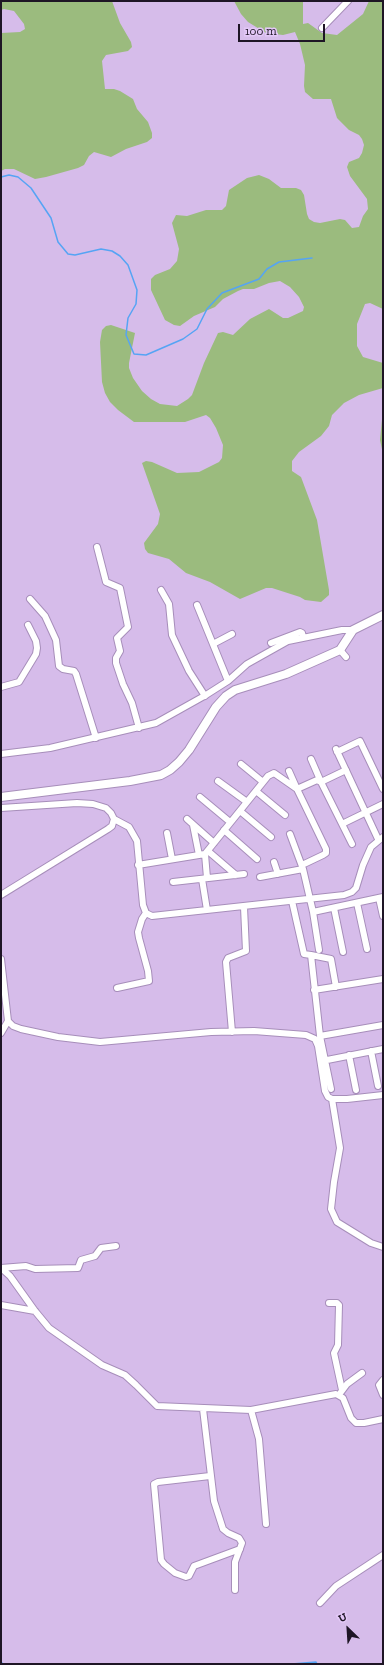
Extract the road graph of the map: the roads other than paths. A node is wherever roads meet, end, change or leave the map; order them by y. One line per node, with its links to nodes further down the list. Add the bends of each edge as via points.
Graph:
1 (348, 1): 2 (street)
2 (322, 28)
3 (97, 547): 19 (street, via 106,582 118,586 121,590 128,628 117,638 120,651 116,663)
4 (161, 590): 18 (street, via 169,604 172,635 189,671)
5 (30, 599): 20 (street, via 45,616 56,640 59,666 76,674)
6 (197, 605): 13 (street)
7 (383, 615): 9 (street)
8 (28, 625): 17 (street, via 36,642 36,654 19,682)
9 (353, 630): 11 (street, via 303,637 300,632); 14 (street)
10 (232, 634): 13 (street)
11 (288, 639): 12 (street); 16 (street, via 247,664)
12 (271, 643)
13 (213, 644): 16 (street)
14 (340, 650): 15 (street); 32 (street, via 286,674 235,690 226,696 184,756 170,770 161,774 115,783)
15 (346, 657)
16 (228, 681): 18 (street)
17 (1, 687)
18 (205, 696): 19 (street, via 156,723)
19 (139, 728): 20 (street)
20 (96, 738): 21 (street, via 50,748)
21 (1, 754)
22 (311, 759): 28 (street)
23 (241, 764): 27 (street)
24 (346, 770): 28 (street); 30 (street, via 337,750 360,741); 38 (street)
25 (289, 771): 29 (street)
26 (218, 781): 34 (street)
27 (263, 782): 29 (street, via 274,773); 31 (street)
28 (321, 782): 29 (street, via 317,780); 43 (street)
29 (297, 789): 57 (street, via 326,849 326,853)
30 (383, 789)
31 (256, 791): 34 (street); 39 (street)
32 (1, 797)
33 (200, 797): 42 (street)
34 (247, 802): 37 (street)
35 (383, 804): 38 (street)
36 (1, 808): 40 (street, via 77,802 106,808)
37 (240, 811): 42 (street); 48 (street)
38 (366, 812): 43 (street); 49 (street)
39 (285, 815)
40 (114, 819): 56 (street, via 129,827 134,834 137,841); 64 (street, via 108,829)
41 (187, 819): 44 (street)
42 (230, 822): 45 (street)
43 (342, 824): 51 (street)
44 (193, 825): 50 (street); 52 (street)
45 (224, 830): 50 (street); 54 (street)
46 (167, 833): 53 (street)
47 (290, 834): 57 (street)
48 (271, 837)
49 (381, 838): 66 (street, via 367,854 356,888 344,894)
50 (214, 843): 52 (street)
51 (352, 844)
52 (204, 853): 53 (street); 60 (street); 62 (street)
53 (172, 859): 56 (street)
54 (257, 859)
55 (274, 862): 59 (street)
56 (138, 864): 73 (street)
57 (302, 867): 59 (street); 66 (street)
58 (244, 874): 60 (street)
59 (278, 874): 61 (street)
60 (236, 875): 62 (street)
61 (260, 877)
62 (204, 879): 63 (street); 71 (street)
63 (173, 882)
64 (1, 895)
65 (381, 898): 68 (street); 74 (street)
66 (310, 899): 67 (street); 72 (street)
67 (292, 901): 69 (street); 78 (street, via 304,954)
68 (357, 903): 70 (street); 75 (street)
69 (244, 907): 71 (street); 86 (street, via 246,951 228,958 226,962)
70 (334, 908): 72 (street); 77 (street)
71 (207, 910): 73 (street, via 158,916)
72 (313, 912): 76 (street)
73 (146, 913): 82 (street, via 138,932 149,980)
74 (383, 916)
75 (367, 949)
76 (319, 950)
77 (343, 952)
78 (311, 955): 81 (street, via 331,959); 83 (street)
79 (1, 959): 84 (street)
80 (383, 979): 81 (street)
81 (336, 987): 83 (street)
82 (117, 988)
83 (314, 990): 88 (street)
84 (8, 1021): 86 (street, via 21,1030 100,1042); 87 (street)
85 (383, 1025): 88 (street)
86 (232, 1032): 92 (street, via 306,1035 317,1042)
87 (1, 1033)
88 (320, 1036): 92 (street)
89 (383, 1049): 90 (street)
90 (371, 1051): 91 (street); 93 (street)
91 (349, 1055): 92 (street); 95 (street)
92 (323, 1060): 94 (street); 97 (street, via 326,1095)
93 (378, 1086)
94 (332, 1089)
95 (356, 1090)
96 (383, 1095): 97 (street)
97 (332, 1098): 99 (street, via 340,1148 331,1209 337,1222 371,1243)
98 (116, 1246): 102 (street, via 101,1248 94,1256 81,1260 78,1268 1,1268 10,1276)
99 (383, 1247)
100 (329, 1303): 105 (street, via 339,1305 338,1346 334,1353)
101 (1, 1305): 102 (street)
102 (35, 1311): 107 (street, via 49,1328 102,1365 136,1384 156,1406)
103 (362, 1373): 105 (street)
104 (383, 1380): 106 (street, via 379,1385)
105 (341, 1392): 108 (street); 109 (street, via 353,1421 361,1423)
106 (383, 1395)
107 (203, 1408): 108 (street); 110 (street)
108 (251, 1410): 111 (street, via 259,1442)
109 (383, 1419)
110 (210, 1476): 112 (street, via 222,1526 225,1532 240,1539); 112 (street, via 154,1484 161,1560 175,1573 186,1577 194,1566)
111 (266, 1524)
112 (240, 1549): 114 (street, via 235,1562)
113 (383, 1555): 115 (street, via 336,1586)
114 (235, 1590)
115 (320, 1603)

